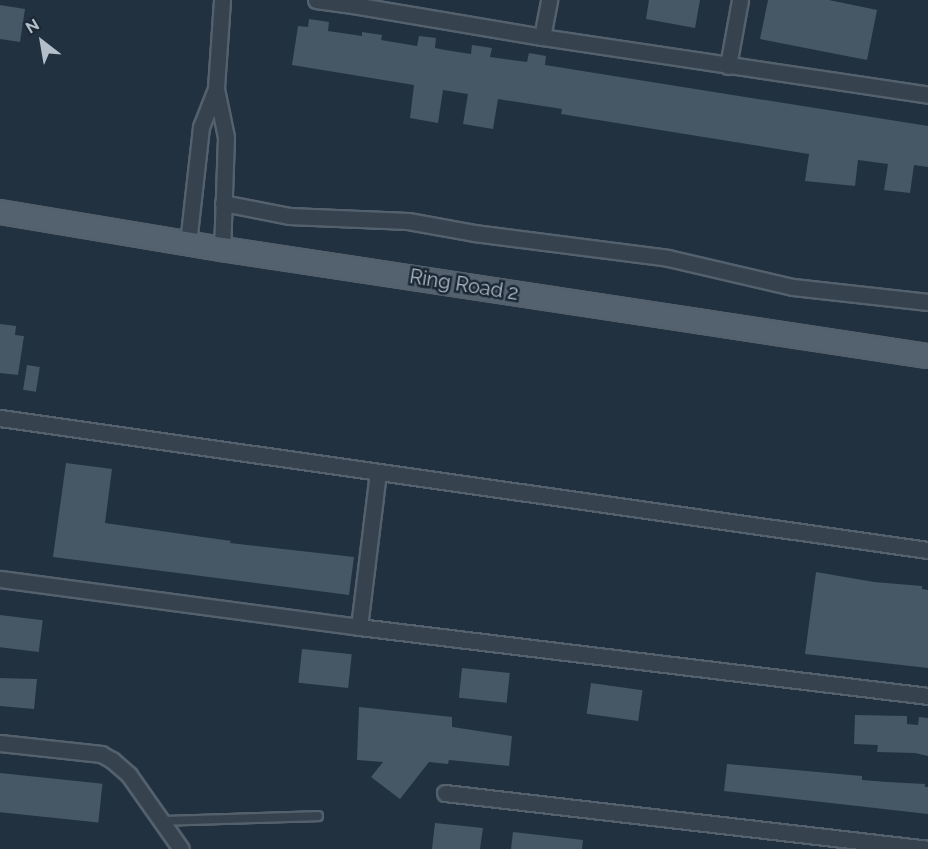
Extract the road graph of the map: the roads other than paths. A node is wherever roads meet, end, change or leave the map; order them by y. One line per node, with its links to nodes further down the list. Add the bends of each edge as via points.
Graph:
1 (222, 0): 8 (street)
2 (316, 0): 5 (street)
3 (549, 0): 6 (street)
4 (740, 0): 7 (street)
5 (354, 3): 6 (street)
6 (542, 37): 7 (street)
7 (728, 66): 9 (street)
8 (216, 89): 10 (street, via 226,137); 12 (street, via 201,127)
9 (928, 95)
10 (223, 203): 13 (street); 14 (street, via 290,216 408,221 668,258 793,287)
11 (0, 212): 12 (main road, Ring Road 2)
12 (188, 243): 13 (main road, Ring Road 2)
13 (222, 249): 15 (main road, Ring Road 2)
14 (928, 302)
15 (928, 356)
16 (0, 418): 17 (street)
17 (378, 472): 18 (street); 20 (street)
18 (928, 550)
19 (0, 579): 20 (street)
20 (359, 627): 21 (street)
21 (928, 696)
22 (0, 743): 25 (street, via 101,754 123,767)
23 (445, 793): 27 (street)
24 (318, 816): 25 (lane)
25 (161, 821): 26 (street)
26 (181, 849)
27 (928, 849)

